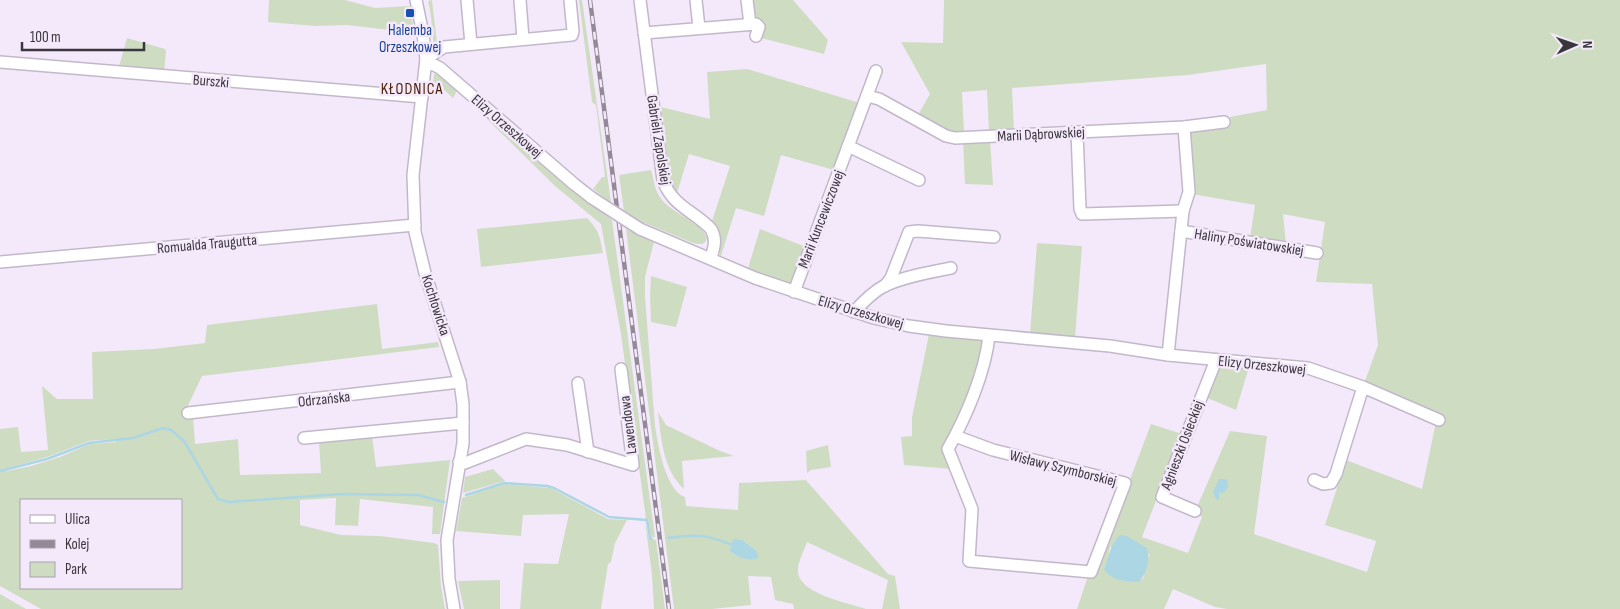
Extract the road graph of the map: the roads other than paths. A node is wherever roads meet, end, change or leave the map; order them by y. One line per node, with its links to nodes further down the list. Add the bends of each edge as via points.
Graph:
1 (416, 0): 15 (street, Kochłowicka)
2 (467, 0): 13 (street)
3 (520, 0): 12 (street)
4 (570, 0): 12 (street, via 572,35)
5 (640, 0): 10 (street, Gabrieli Zapolskiej)
6 (696, 0): 9 (street)
7 (747, 0): 8 (street)
8 (750, 24): 9 (street); 11 (street, via 758,25)
9 (699, 28): 10 (street)
10 (644, 33): 29 (street, Gabrieli Zapolskiej, via 663,180 672,198 711,229 715,243)
11 (756, 36)
12 (523, 39): 13 (street)
13 (472, 44): 15 (street, via 444,48)
14 (0, 62): 18 (street, Burszki)
15 (426, 62): 18 (street, Kochłowicka); 29 (street, Elizy Orzeszkowej, bridge, via 440,68 592,198 640,229)
16 (876, 71): 17 (street, Marii Kuncewiczowej)
17 (867, 96): 21 (street, Marii Dąbrowskiej, via 955,138); 22 (street, Marii Kuncewiczowej)
18 (422, 97): 25 (street, Kochłowicka, via 413,175)
19 (1224, 122): 20 (street, Marii Dąbrowskiej)
20 (1184, 127): 21 (street, Marii Dąbrowskiej); 24 (street, Haliny Poświatowskiej, via 1189,192)
21 (1077, 132): 24 (street, via 1082,214)
22 (848, 146): 23 (street); 33 (street, Marii Kuncewiczowej)
23 (919, 180)
24 (1183, 211): 26 (street, Haliny Poświatowskiej)
25 (415, 225): 30 (street, Romualda Traugutta); 39 (street, Kochłowicka, via 425,273)
26 (1181, 231): 28 (street, Haliny Poświatowskiej); 36 (street, Haliny Poświatowskiej)
27 (994, 237): 32 (street, via 909,232)
28 (1317, 253)
29 (711, 258): 33 (street, Elizy Orzeszkowej)
30 (0, 262)
31 (951, 268): 32 (street)
32 (884, 286): 34 (street)
33 (794, 292): 34 (street, Elizy Orzeszkowej)
34 (854, 312): 35 (street, Elizy Orzeszkowej, via 909,326)
35 (989, 336): 36 (street, Elizy Orzeszkowej, via 1110,346); 45 (street, Wisławy Szymborskiej, via 973,394)
36 (1168, 356): 37 (street, Elizy Orzeszkowej)
37 (1216, 360): 41 (street, Elizy Orzeszkowej, via 1308,368); 50 (street, Agnieszki Osieckiej, via 1162,497)
38 (621, 369): 47 (street, Lawendowa, via 633,465)
39 (460, 382): 42 (street, Odrzańska); 44 (street, Kochłowicka)
40 (578, 383): 47 (street)
41 (1363, 387): 43 (street, Elizy Orzeszkowej); 49 (street, via 1336,474 1331,483)
42 (188, 413)
43 (1440, 420)
44 (463, 423): 46 (street); 48 (street, Kochłowicka)
45 (955, 436): 45 (street, Wisławy Szymborskiej, via 994,450 1125,483 1091,572 969,560 972,510 948,449)
46 (304, 438)
47 (588, 452): 48 (street, Lawendowa, via 567,445 526,439 465,463)
48 (459, 462): 51 (street, Kochłowicka, via 447,540 448,579)
49 (1314, 480)
50 (1195, 511)
51 (454, 609)

